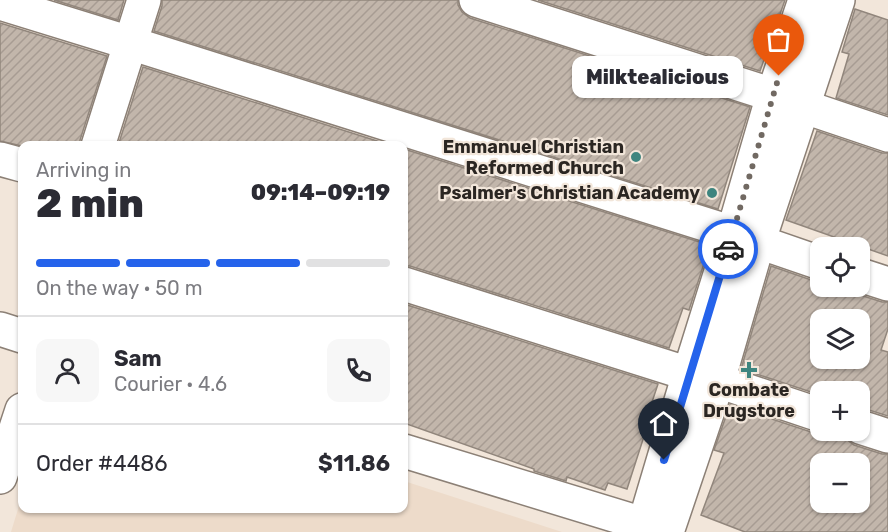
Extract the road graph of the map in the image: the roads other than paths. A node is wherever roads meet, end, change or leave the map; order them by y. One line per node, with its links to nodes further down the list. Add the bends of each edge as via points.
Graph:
1 (144, 0): 6 (street)
2 (476, 0): 7 (street)
3 (805, 0): 7 (street)
4 (838, 0): 7 (street)
5 (0, 3): 6 (street)
6 (130, 43): 9 (street); 12 (street)
7 (788, 101): 8 (street); 12 (street)
8 (888, 135)
9 (100, 141)
10 (0, 159): 11 (street)
11 (18, 164)
12 (746, 238): 13 (street); 19 (street)
13 (810, 259)
14 (870, 278): 15 (street)
15 (888, 284)
16 (408, 285): 19 (street)
17 (0, 329): 18 (street)
18 (18, 335)
19 (704, 378): 20 (street); 26 (street)
20 (810, 412)
21 (18, 422): 25 (street)
22 (870, 430): 23 (street)
23 (888, 436)
24 (408, 452): 26 (street)
25 (0, 477)
26 (659, 530)

